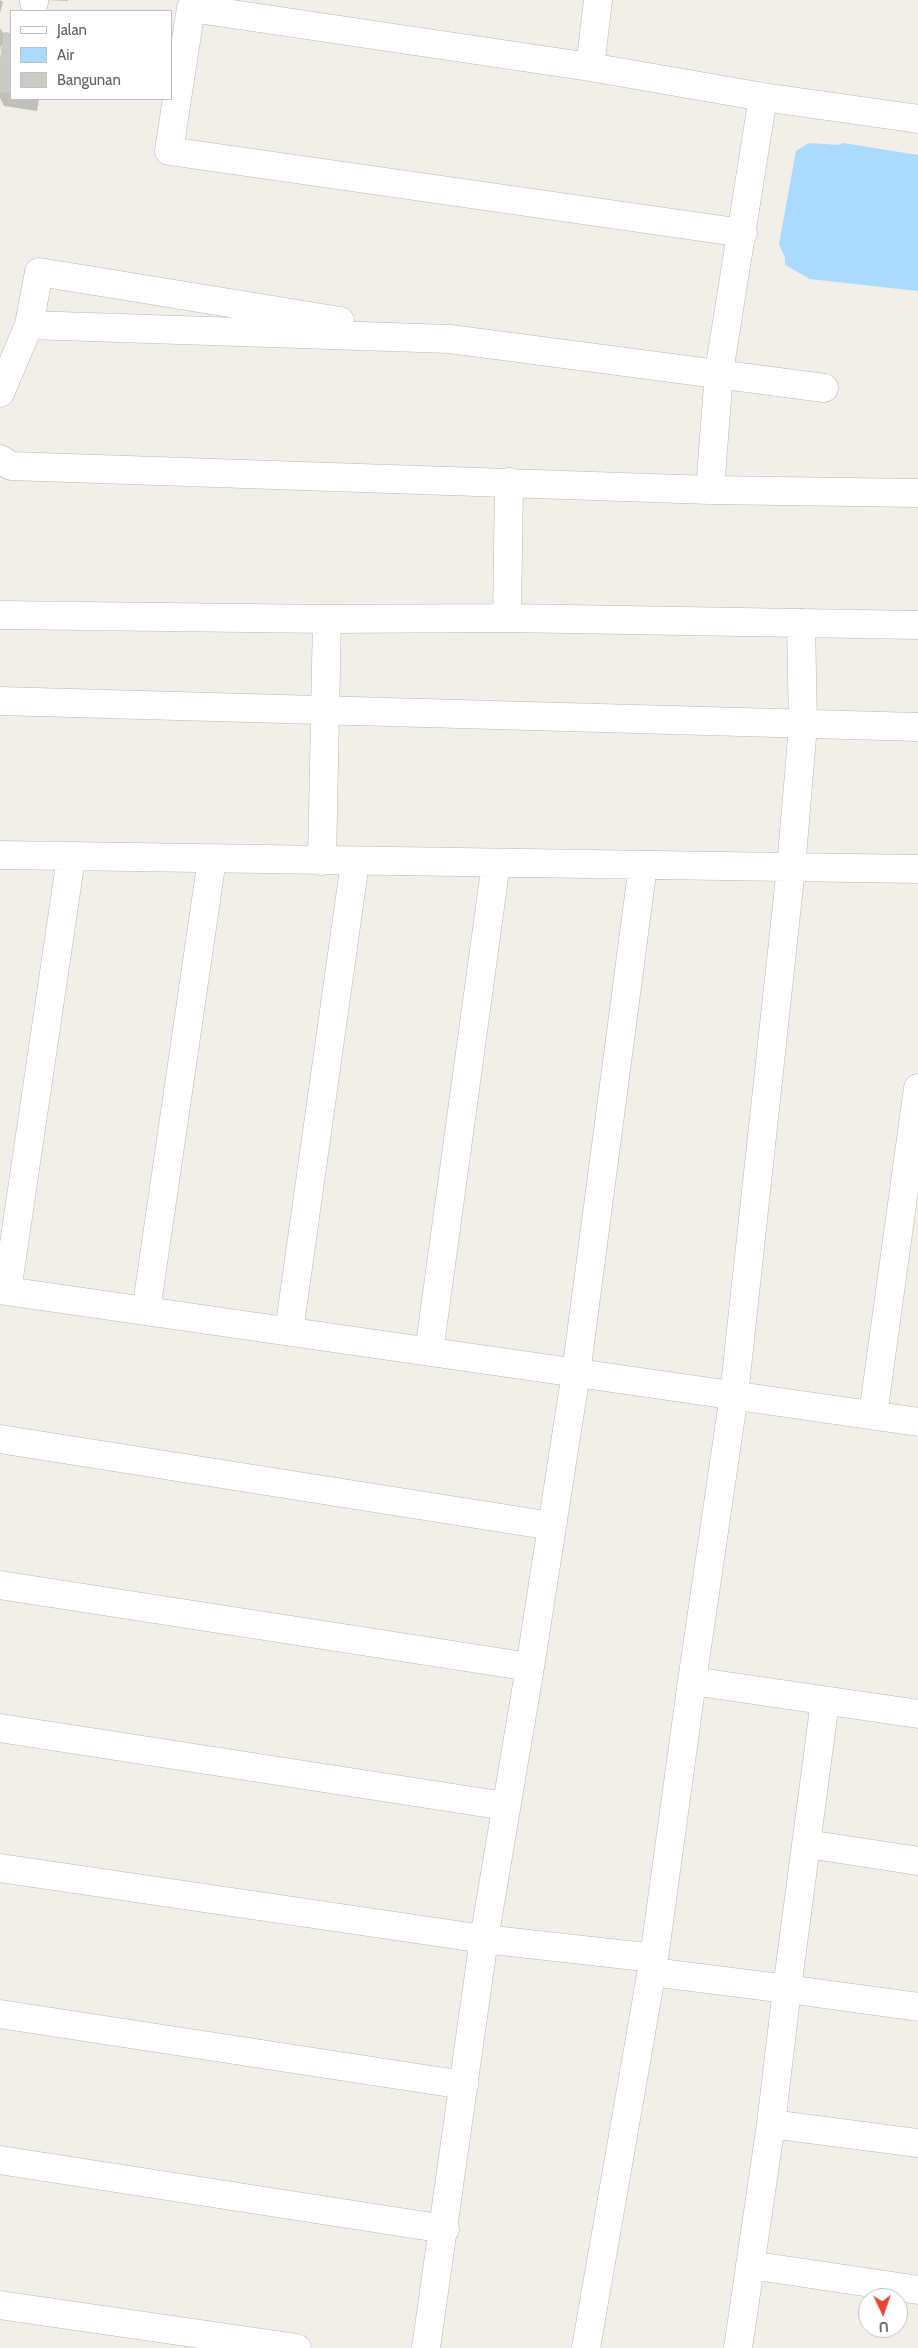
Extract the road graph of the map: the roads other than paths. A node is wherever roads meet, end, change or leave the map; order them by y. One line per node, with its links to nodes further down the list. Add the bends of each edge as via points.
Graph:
1 (598, 0): 2 (street)
2 (590, 67): 3 (street); 5 (street, via 191,8 169,151)
3 (763, 97): 4 (street); 5 (street)
4 (918, 119)
5 (743, 233): 8 (street)
6 (29, 325): 7 (street); 7 (street, via 39,272); 10 (street)
7 (450, 339): 8 (street)
8 (720, 372): 9 (street); 13 (street)
9 (824, 388)
10 (0, 392)
11 (0, 460): 12 (street, via 11,466)
12 (508, 482): 13 (street); 16 (street)
13 (710, 490): 14 (street)
14 (918, 493)
15 (0, 615): 17 (street)
16 (507, 618): 17 (street); 18 (street)
17 (327, 619): 21 (street)
18 (801, 623): 19 (street); 22 (street)
19 (918, 625)
20 (0, 701): 21 (street)
21 (326, 710): 22 (street); 27 (street)
22 (803, 726): 23 (street); 31 (street)
23 (918, 727)
24 (0, 855): 25 (street)
25 (71, 858): 26 (street); 34 (street)
26 (212, 859): 27 (street); 35 (street)
27 (322, 861): 28 (street)
28 (355, 862): 29 (street); 36 (street)
29 (496, 863): 30 (street); 37 (street)
30 (643, 865): 31 (street); 38 (street)
31 (791, 868): 32 (street); 39 (street)
32 (918, 869)
33 (918, 1088): 40 (street)
34 (3, 1291): 35 (street)
35 (146, 1311): 36 (street)
36 (289, 1331): 37 (street)
37 (429, 1352): 38 (street)
38 (576, 1372): 39 (street); 43 (street)
39 (734, 1395): 40 (street); 46 (street)
40 (873, 1415): 41 (street)
41 (918, 1422)
42 (0, 1439): 43 (street)
43 (552, 1526): 45 (street)
44 (0, 1585): 45 (street)
45 (530, 1667): 50 (street)
46 (692, 1681): 47 (street); 55 (street)
47 (825, 1701): 48 (street); 51 (street)
48 (918, 1714)
49 (0, 1728): 50 (street)
50 (505, 1806): 54 (street)
51 (807, 1844): 52 (street); 56 (street)
52 (918, 1861)
53 (0, 1868): 54 (street)
54 (484, 1939): 55 (street); 59 (street)
55 (653, 1965): 56 (street); 69 (street)
56 (787, 1989): 57 (street); 60 (street)
57 (918, 2007)
58 (0, 2014): 59 (street)
59 (464, 2085): 63 (street)
60 (771, 2124): 61 (street); 64 (street)
61 (918, 2144)
62 (0, 2160): 63 (street)
63 (444, 2229): 68 (street)
64 (750, 2265): 65 (street); 70 (street)
65 (918, 2290)
66 (0, 2304): 67 (street)
67 (297, 2348)
68 (426, 2348)
69 (586, 2348)
70 (738, 2348)

